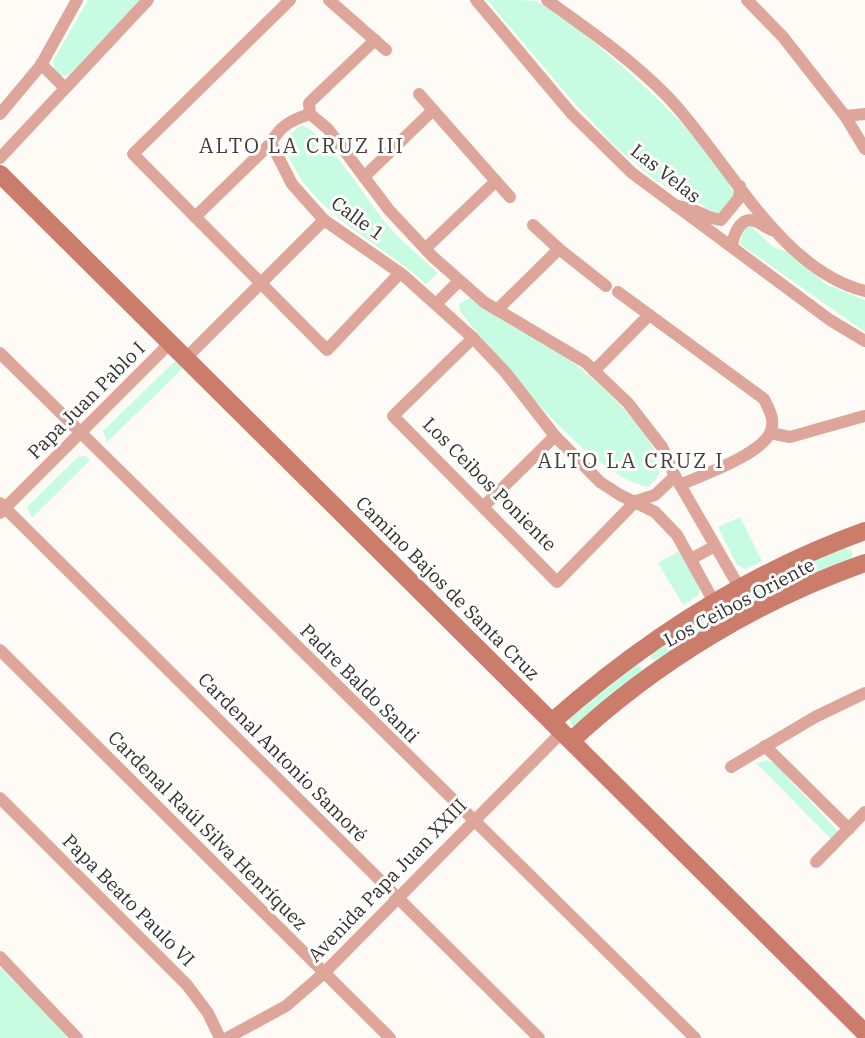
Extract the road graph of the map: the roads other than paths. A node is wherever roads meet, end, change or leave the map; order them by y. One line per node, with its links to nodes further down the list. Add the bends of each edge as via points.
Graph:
1 (77, 0): 10 (street)
2 (148, 0): 11 (street)
3 (290, 0): 27 (street, via 133,154)
4 (329, 0): 8 (street)
5 (475, 0): 26 (street, Las Velas, via 583,127)
6 (547, 0): 24 (street, via 649,79 698,130)
7 (747, 0): 17 (street, via 783,37)
8 (375, 40): 9 (street); 15 (street, via 309,103)
9 (386, 51)
10 (41, 64): 11 (street); 14 (street)
11 (65, 88): 20 (street)
12 (419, 94): 13 (street)
13 (433, 110): 22 (street); 23 (street)
14 (0, 114)
15 (310, 114): 18 (street, via 278,130); 22 (street, Calle 1, via 328,129)
16 (865, 114): 17 (street)
17 (845, 116): 19 (street)
18 (271, 143): 27 (street); 28 (street, Calle 1, via 292,184)
19 (865, 149)
20 (0, 158)
21 (0, 174): 45 (street, Camino Bajos de Santa Cruz)
22 (364, 177): 32 (street, Calle 1)
23 (496, 181): 25 (street); 32 (street)
24 (740, 186): 26 (street, via 739,198 721,220 692,207); 30 (street)
25 (510, 197)
26 (676, 206): 31 (street, Las Velas)
27 (195, 217): 36 (street)
28 (324, 220): 34 (street, Calle 1); 36 (street)
29 (533, 225): 33 (street)
30 (776, 231): 31 (street, via 755,220 747,221 738,228); 39 (street, via 826,274)
31 (733, 247): 44 (street, Las Velas)
32 (426, 248): 35 (street, Calle 1)
33 (559, 249): 37 (street); 41 (street)
34 (400, 273): 36 (street, via 327,350); 40 (street, Calle 1)
35 (459, 281): 40 (street); 41 (street, Calle 1)
36 (261, 283): 47 (street)
37 (606, 286)
38 (618, 292): 42 (street)
39 (865, 292)
40 (436, 304): 43 (street, Calle 1)
41 (497, 310): 48 (street, Calle 1)
42 (649, 315): 48 (street); 51 (street, via 764,399 772,416)
43 (473, 338): 52 (street, Calle 1); 55 (street, Los Ceibos Poniente, via 393,416)
44 (865, 341)
45 (170, 343): 47 (street, Camino Bajos de Santa Cruz); 50 (street, Papa Juan Pablo I)
46 (0, 353): 50 (street, Padre Baldo Santi)
47 (186, 358): 67 (street, Camino Bajos de Santa Cruz)
48 (594, 371): 53 (street, Calle 1, via 628,403 662,447)
49 (864, 416): 51 (street, via 790,437)
50 (80, 433): 56 (street, Papa Juan Pablo I); 72 (street, Padre Baldo Santi)
51 (770, 433): 53 (street, via 757,449)
52 (555, 436): 54 (street, Calle 1, via 600,482); 55 (street)
53 (678, 480): 54 (street); 58 (street, Calle 1)
54 (636, 501): 55 (street, Los Ceibos Poniente, via 557,582); 59 (street, Calle 1, via 655,512 677,535)
55 (483, 507)
56 (2, 509): 75 (street, Cardenal Antonio Samoré)
57 (857, 534): 60 (street); 61 (street)
58 (715, 546): 59 (street); 61 (street, Calle 1)
59 (691, 559): 62 (street, Calle 1)
60 (861, 565): 65 (street, Los Ceibos Oriente, via 758,611)
61 (739, 587): 62 (street)
62 (714, 602): 63 (street)
63 (643, 648): 65 (street, via 646,662); 67 (street)
64 (0, 650): 77 (street, Cardenal Raúl Silva Henríquez)
65 (658, 669): 67 (street, Los Ceibos Oriente, via 605,710)
66 (865, 693): 68 (street)
67 (563, 731): 72 (street, Avenida Papa Juan XXIII); 78 (street, Camino Bajos de Santa Cruz)
68 (765, 746): 69 (street); 73 (street)
69 (731, 767)
70 (0, 798): 80 (street, Papa Beato Paulo VI, via 187,985)
71 (865, 812): 73 (street)
72 (472, 820): 75 (street, Avenida Papa Juan XXIII); 84 (street, Padre Baldo Santi)
73 (849, 828): 74 (street)
74 (816, 862)
75 (397, 897): 77 (street, Avenida Papa Juan XXIII); 83 (street, Cardenal Antonio Samoré)
76 (0, 957): 79 (street)
77 (324, 973): 81 (street, Avenida Papa Juan XXIII, via 286,1006); 82 (street, Cardenal Raúl Silva Henríquez)
78 (865, 1033)
79 (77, 1038)
80 (220, 1038)
81 (227, 1038)
82 (390, 1038)
83 (539, 1038)
84 (695, 1038)

